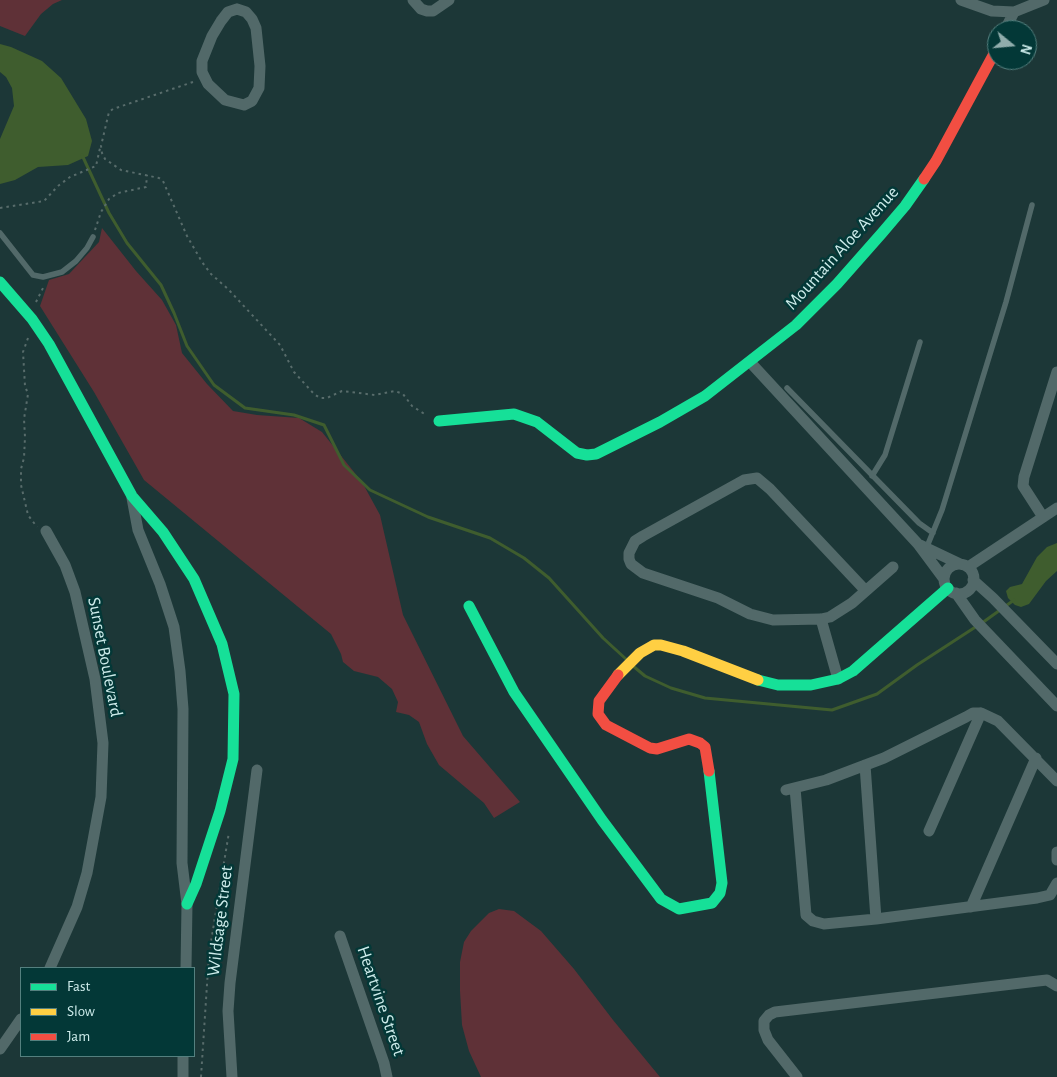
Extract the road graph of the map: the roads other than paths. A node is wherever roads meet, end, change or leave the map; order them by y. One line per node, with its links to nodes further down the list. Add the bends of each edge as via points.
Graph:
1 (413, 0): 2 (street, via 421,9 433,11)
2 (449, 0)
3 (961, 0): 6 (street, via 992,11)
4 (1044, 0): 6 (street)
5 (239, 5): 5 (street, via 256,28 260,66 259,88 252,101 244,105 225,100 208,84 202,72 202,61 212,36 228,12)
6 (1014, 12): 7 (street)
7 (1010, 20)
8 (987, 67): 14 (street, Mountain Aloe Avenue, via 936,161 905,206 837,284 796,325)
9 (1032, 205): 23 (lane, via 1006,302)
10 (0, 233): 11 (lane, via 33,275 45,276 62,272 76,261)
11 (93, 237)
12 (0, 282): 19 (street, via 48,344)
13 (920, 342): 18 (lane, via 885,455)
14 (750, 362): 17 (street, Mountain Aloe Avenue, via 678,413 596,454 577,452 537,422 514,414); 24 (street)
15 (1057, 372): 21 (street, via 1024,477 1024,486)
16 (787, 388): 18 (lane)
17 (439, 421)
18 (872, 476): 23 (lane, via 918,523)
19 (132, 496): 44 (street, via 138,530 174,627 183,709 182,863); 44 (street, via 163,532 194,579 222,644 234,694 233,759 220,812)
20 (1057, 508): 21 (street)
21 (1044, 517): 25 (street)
22 (46, 531): 48 (street, Sunset Boulevard, via 65,565 75,592 95,679 103,743 102,798 87,873 77,907)
23 (933, 533): 24 (lane)
24 (923, 548): 25 (street); 28 (street)
25 (964, 566): 27 (street, via 971,571); 28 (street, via 955,564 947,570)
26 (892, 567): 29 (street)
27 (974, 580): 28 (street, via 966,592); 32 (street)
28 (950, 587): 33 (street, via 853,670); 34 (street, via 975,620)
29 (865, 590): 31 (street, via 840,612); 31 (street, via 757,478 744,480 643,536 631,547 630,564 638,570 718,598 750,614 773,620)
30 (469, 606): 33 (street, via 514,692 602,820 661,899 673,908 712,902 720,893 722,883 705,747 689,739 657,749 650,748 606,725 598,714 599,701 620,673 640,653 654,645 682,651 778,685 811,685)
31 (822, 619): 33 (street)
32 (1057, 664)
33 (838, 679)
34 (1057, 706)
35 (981, 712): 36 (street, via 998,720); 37 (street); 40 (street)
36 (1036, 758): 39 (street); 45 (street)
37 (865, 766): 46 (street); 46 (street, via 791,789 806,914 813,921 824,924)
38 (257, 770): 55 (street, Wildsage Street, via 230,983 228,1011)
39 (1057, 780)
40 (929, 832)
41 (1057, 852): 42 (street)
42 (1057, 860)
43 (1057, 883): 45 (street, via 1053,891 1044,897)
44 (187, 904): 49 (street)
45 (971, 907): 46 (street)
46 (876, 919)
47 (340, 936): 56 (street, Heartvine Street)
48 (50, 967)
49 (186, 967)
50 (1057, 986): 57 (street, via 1052,982 1038,981 769,1014 764,1021 768,1040)
51 (20, 1020): 52 (street)
52 (0, 1049)
53 (183, 1057): 54 (street)
54 (182, 1077)
55 (232, 1077)
56 (387, 1077)
57 (797, 1077)

